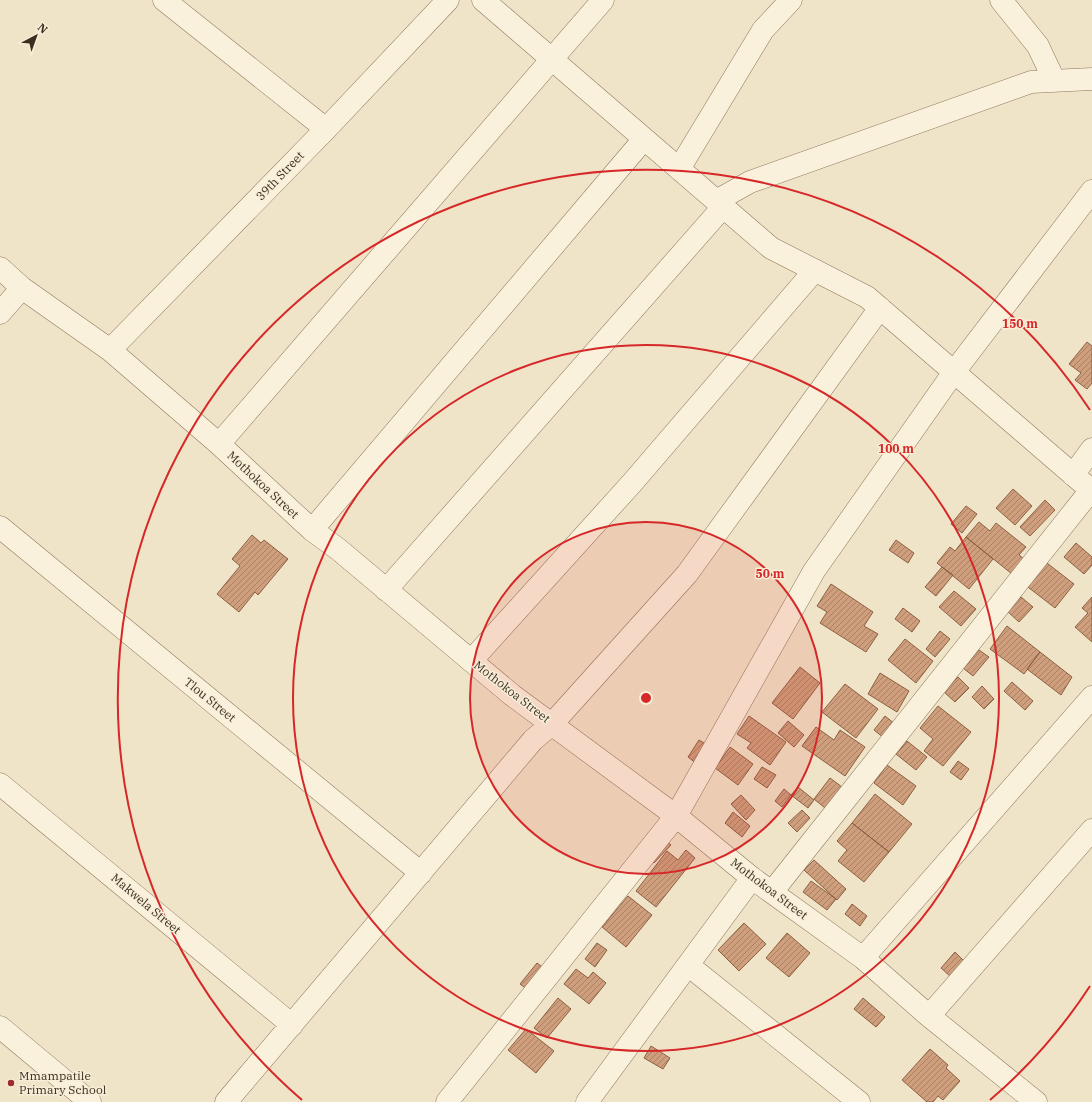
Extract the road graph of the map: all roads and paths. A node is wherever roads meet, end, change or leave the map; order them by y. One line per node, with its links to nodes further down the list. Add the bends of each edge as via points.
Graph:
1 (164, 0): 10 (street)
2 (448, 0): 10 (street, 39th Street)
3 (483, 0): 7 (street)
4 (603, 0): 7 (street)
5 (791, 0): 12 (street, via 763,30)
6 (1000, 0): 9 (street, via 1038,46)
7 (552, 60): 11 (street); 22 (street)
8 (1092, 79): 9 (street)
9 (1054, 80): 14 (street, via 1031,82 750,182)
10 (326, 129): 20 (street, 39th Street)
11 (644, 139): 12 (street); 27 (street)
12 (679, 169): 14 (street)
13 (1092, 191): 21 (street)
14 (719, 204): 16 (street, via 771,248); 28 (street)
15 (0, 268): 17 (street, Mothokoa Street)
16 (815, 270): 18 (street, via 867,297); 29 (street, via 632,483)
17 (22, 288): 19 (street); 20 (street, Mothokoa Street)
18 (880, 308): 21 (street); 31 (street, via 687,574)
19 (0, 313)
20 (110, 350): 22 (street, Mothokoa Street)
21 (954, 372): 24 (street); 33 (street, via 814,571)
22 (219, 444): 27 (street, Mothokoa Street)
23 (1092, 449): 24 (street)
24 (1073, 475): 25 (street)
25 (1091, 490): 37 (street)
26 (0, 527): 35 (street, Tlou Street)
27 (312, 530): 28 (street, Mothokoa Street)
28 (386, 590): 29 (street, Mothokoa Street)
29 (471, 661): 31 (street, Mothokoa Street)
30 (1092, 697): 38 (street)
31 (552, 724): 33 (street, Mothokoa Street); 35 (street, via 533,740)
32 (0, 784): 41 (street, Makwela Street)
33 (676, 816): 36 (street, Mothokoa Street); 45 (street)
34 (1092, 830): 40 (street)
35 (421, 874): 41 (street)
36 (752, 878): 37 (street, Mothokoa Street); 39 (street)
37 (772, 892): 38 (street, Mothokoa Street)
38 (863, 958): 40 (street, Mothokoa Street)
39 (688, 965): 46 (street); 47 (street)
40 (929, 1016): 48 (street, Mothokoa Street)
41 (292, 1025): 44 (street)
42 (0, 1026): 43 (street)
43 (90, 1102)
44 (226, 1102)
45 (447, 1102)
46 (587, 1102)
47 (859, 1102)
48 (1036, 1102)

